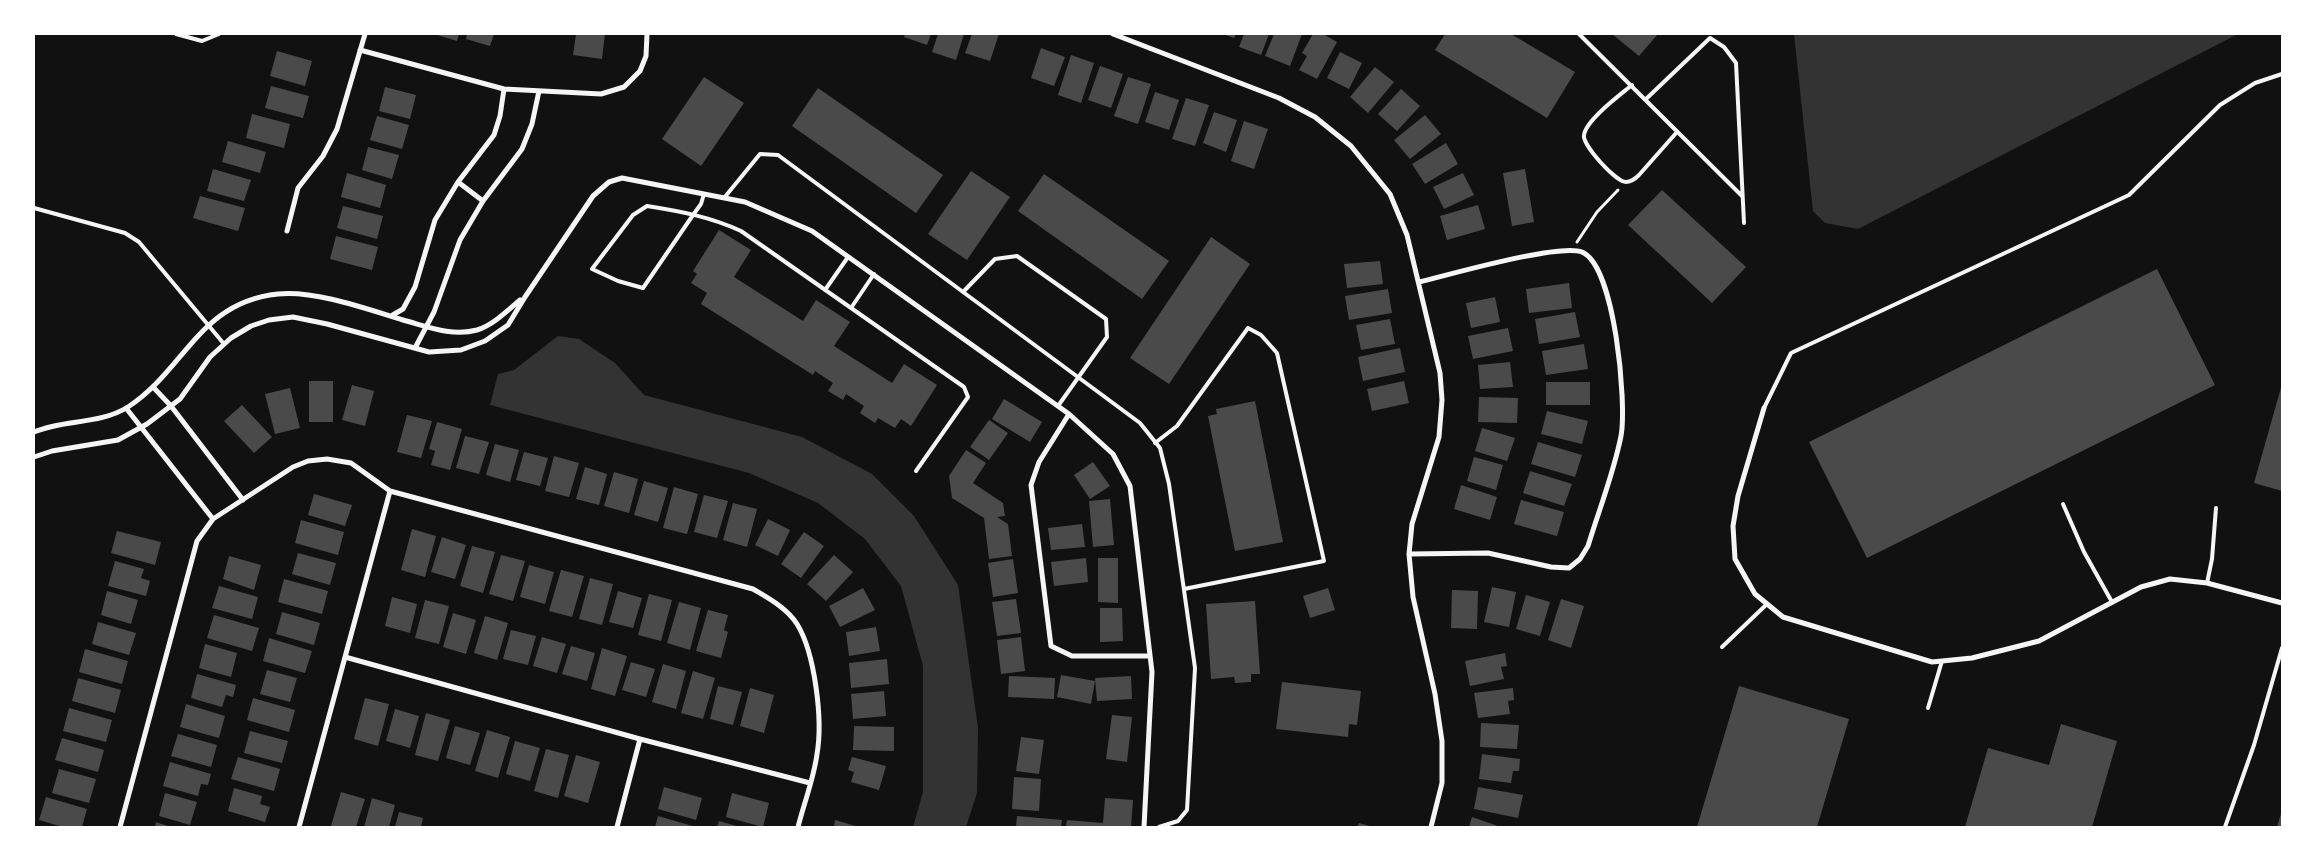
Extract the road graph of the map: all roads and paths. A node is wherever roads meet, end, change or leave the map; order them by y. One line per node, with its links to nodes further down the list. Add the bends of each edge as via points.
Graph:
1 (176, 34): 2 (lane, via 202,41)
2 (219, 34)
3 (365, 34): 7 (street)
4 (647, 34): 11 (street, via 646,56 640,72 624,87 601,94)
5 (1113, 34): 27 (street, via 1279,98 1315,117 1351,146 1390,194 1408,235)
6 (1579, 34): 9 (lane)
7 (360, 50): 10 (street); 23 (street, via 337,129 323,156 298,188)
8 (2282, 74): 42 (lane, via 2255,84 2220,105 2129,195 1791,353)
9 (1632, 84): 12 (lane); 15 (lane, via 1588,125 1583,136 1586,144 1617,180)
10 (504, 89): 11 (street); 14 (street, via 494,135)
11 (539, 91): 19 (street, via 532,124 522,149)
12 (1646, 99): 13 (lane); 17 (lane, via 1710,38 1724,47 1736,63)
13 (1677, 132): 15 (lane, via 1639,175); 17 (lane)
14 (458, 182): 19 (street); 32 (street, via 435,220 415,286 403,309)
15 (1625, 182): 24 (path, via 1597,212 1580,235)
16 (704, 194): 18 (street); 21 (lane); 30 (street, via 622,178 609,182 593,196)
17 (1742, 196): 22 (lane)
18 (724, 198): 25 (street, via 745,202 812,231); 29 (lane, via 760,154 778,155)
19 (483, 201): 34 (street, via 460,240)
20 (34, 208): 33 (lane, via 125,233 139,242)
21 (693, 215): 21 (lane, via 642,288 592,269 633,215 647,206); 28 (lane, via 722,222 741,231)
22 (1744, 223)
23 (287, 231)
24 (1574, 251): 27 (street, via 1557,249); 54 (street, via 1582,252 1594,261 1606,291 1620,352 1622,394 1621,435 1588,546 1569,568 1488,553)
25 (848, 256): 26 (street); 28 (lane)
26 (874, 274): 31 (lane); 40 (street)
27 (1419, 282): 54 (street, via 1440,373 1442,400 1439,437 1412,524)
28 (825, 290): 31 (lane)
29 (963, 292): 37 (lane); 37 (lane, via 995,259 1017,256 1106,319 1108,337)
30 (524, 297): 34 (street, via 498,318 476,330 450,332); 36 (street, via 508,325 485,341 461,350 429,352)
31 (851, 308): 48 (lane, via 964,387 968,397)
32 (391, 316): 33 (street, via 311,295 277,294 229,309); 34 (street)
33 (208, 324): 35 (lane); 38 (street)
34 (427, 327): 36 (street)
35 (224, 344): 36 (street, via 251,326 293,317); 39 (street)
36 (415, 348)
37 (1079, 378): 40 (lane); 46 (lane, via 1140,423)
38 (153, 387): 39 (street); 41 (street)
39 (171, 406): 44 (street); 50 (street)
40 (1058, 406): 43 (street)
41 (126, 408): 44 (street); 45 (street, via 105,417)
42 (1764, 408): 59 (street, via 1738,496 1733,526 1735,559 1755,594)
43 (1069, 414): 63 (street, via 1113,454 1130,486); 63 (street, via 1039,462 1031,485 1051,646 1072,656)
44 (141, 428): 47 (street, via 118,440); 53 (street)
45 (34, 432)
46 (1155, 443): 56 (lane, via 1160,448 1169,484); 56 (lane, via 1178,426 1248,328 1261,335 1276,353 1324,561)
47 (34, 457)
48 (916, 471)
49 (390, 492): 50 (street, via 351,463 326,458 293,467); 62 (street); 67 (street, via 752,589 777,604 796,623 810,650 820,723 818,754)
50 (243, 500): 53 (street)
51 (2063, 504): 57 (lane, via 2084,552)
52 (2216, 508): 55 (lane)
53 (213, 518): 68 (street, via 197,541)
54 (1408, 554): 74 (street, via 1413,597 1442,741 1442,782)
55 (2207, 583): 57 (street, via 2170,579 2141,587); 58 (street)
56 (1184, 588): 73 (lane, via 1195,668 1187,810 1178,821)
57 (2112, 602): 64 (street, via 2039,641 1972,658)
58 (2282, 603)
59 (1767, 604): 60 (lane); 64 (street, via 1783,616 1932,662)
60 (1722, 647)
61 (2282, 648): 75 (lane, via 2254,745)
62 (345, 656): 66 (street); 69 (street)
63 (1150, 656): 72 (street, via 1152,672)
64 (1942, 661): 65 (lane)
65 (1928, 708)
66 (640, 739): 67 (street); 70 (street)
67 (810, 783): 71 (street)
68 (120, 827)
69 (299, 827)
70 (617, 827)
71 (798, 827)
72 (1144, 827)
73 (1159, 827)
74 (1432, 827)
75 (2225, 827)

